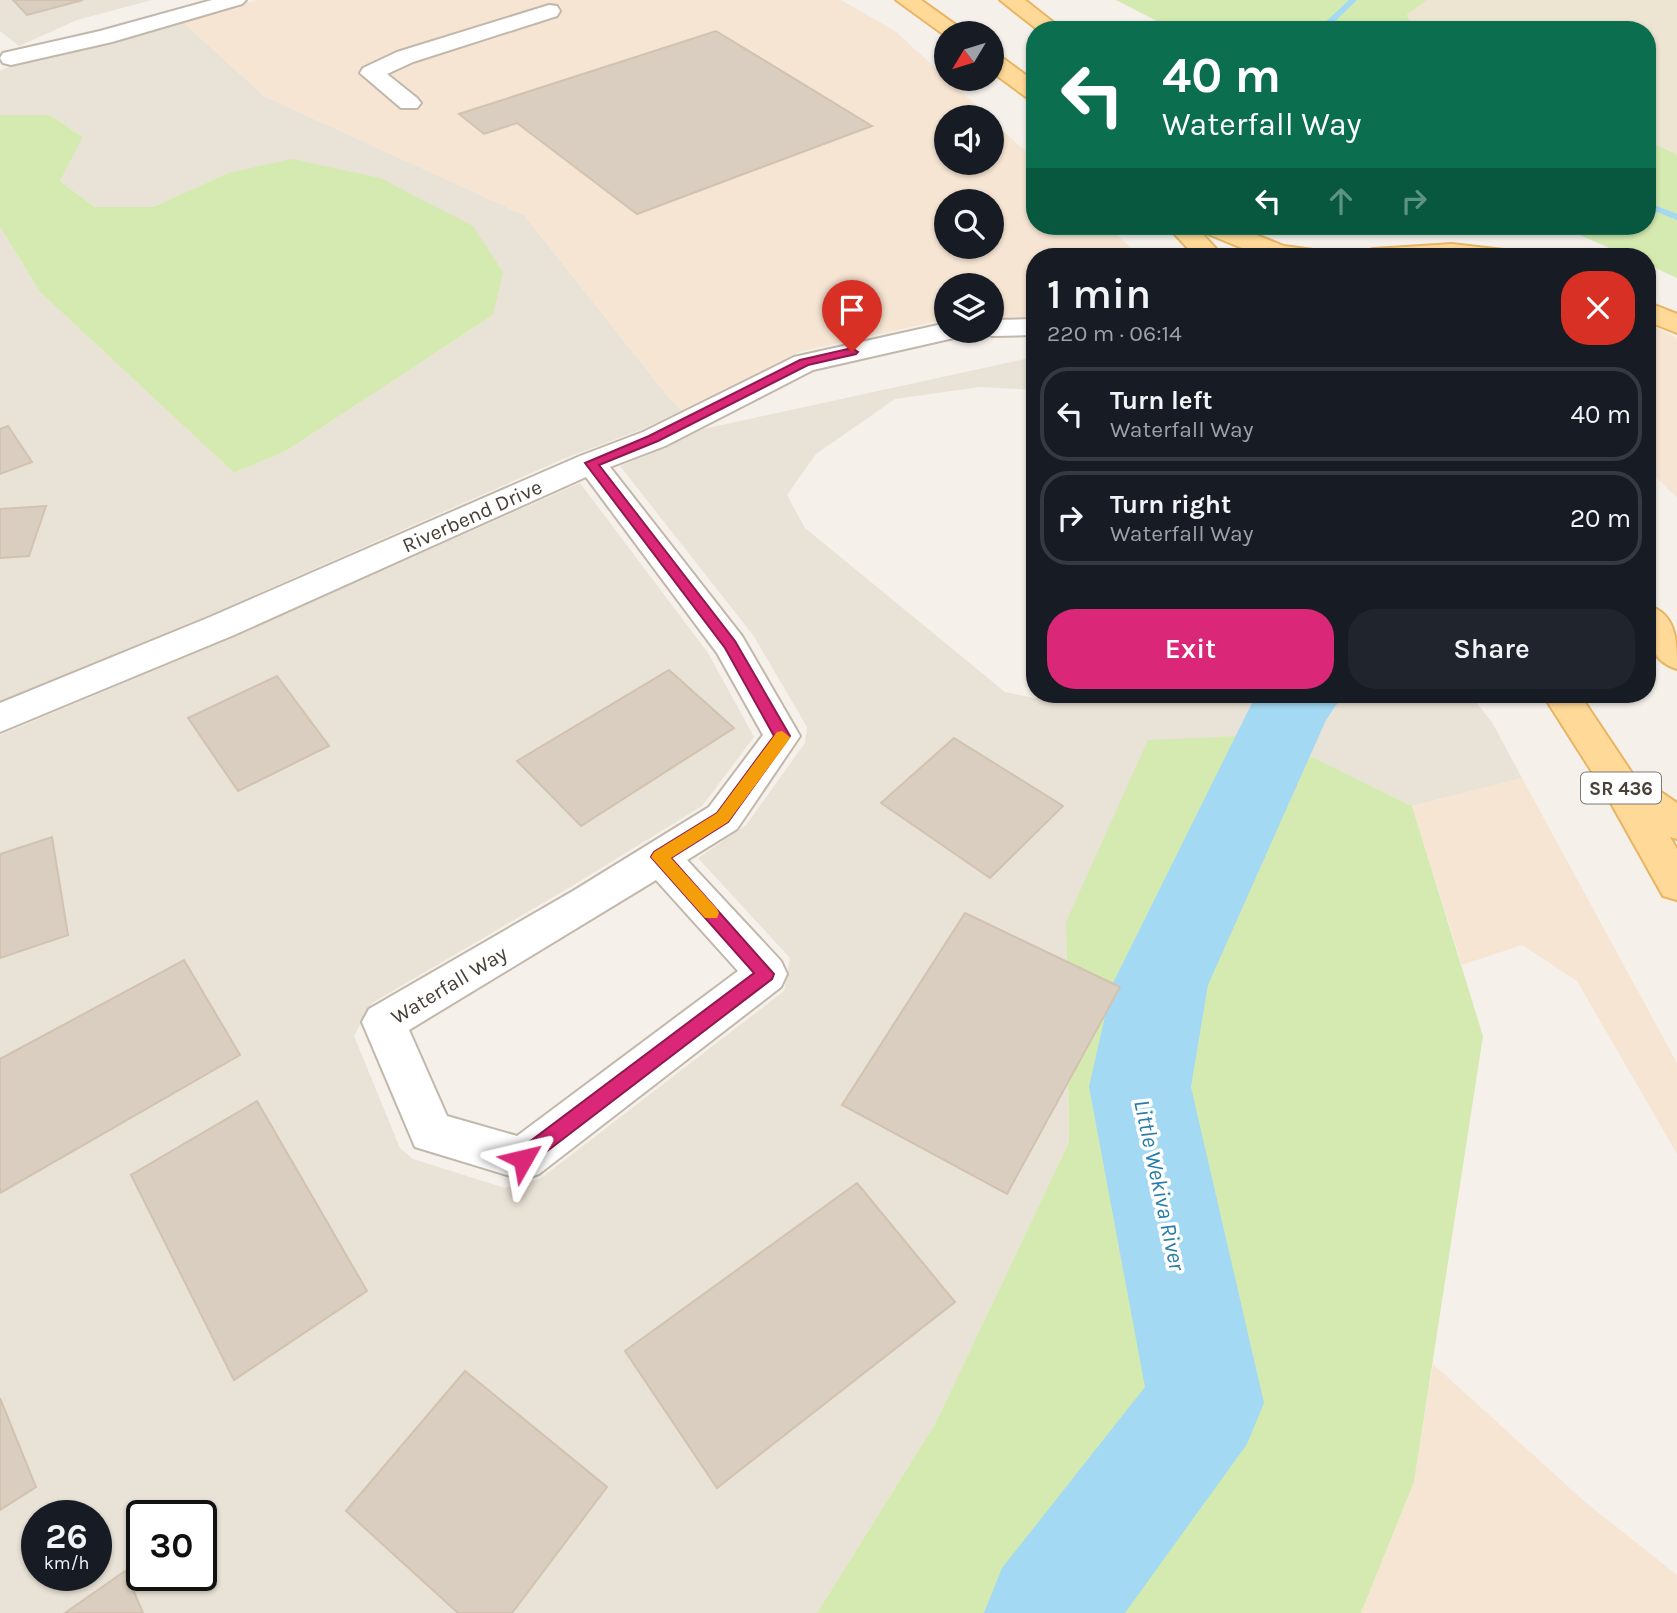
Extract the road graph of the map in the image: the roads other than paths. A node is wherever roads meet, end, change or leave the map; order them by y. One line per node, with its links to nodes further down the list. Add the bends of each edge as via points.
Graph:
1 (174, 0): 8 (street, via 82,25)
2 (235, 0): 8 (street, via 104,37)
3 (907, 0): 6 (main road)
4 (1011, 0): 7 (main road)
5 (549, 11): 11 (street, via 405,57 371,73)
6 (938, 21)
7 (1040, 21)
8 (4, 56)
9 (1004, 70): 10 (main road)
10 (1026, 86)
11 (409, 103)
12 (1189, 235): 14 (main road)
13 (1234, 235): 15 (main road)
14 (1202, 248)
15 (1265, 248)
16 (1656, 314): 17 (main road)
17 (1677, 325)
18 (1026, 327): 19 (street)
19 (1004, 328)
20 (934, 334): 21 (street, Riverbend Drive, via 804,363 654,439)
21 (591, 463): 25 (street, Riverbend Drive); 28 (street, Waterfall Way, via 730,645 782,736 723,818)
22 (1656, 629): 23 (main road)
23 (1677, 656)
24 (1566, 703): 26 (main road, SR 436)
25 (0, 718)
26 (1616, 779): 27 (main road); 29 (main road, SR 436)
27 (1677, 824)
28 (659, 857): 28 (street, Waterfall Way, via 384,1022 431,1132 523,1159 765,974)
29 (1677, 884)

